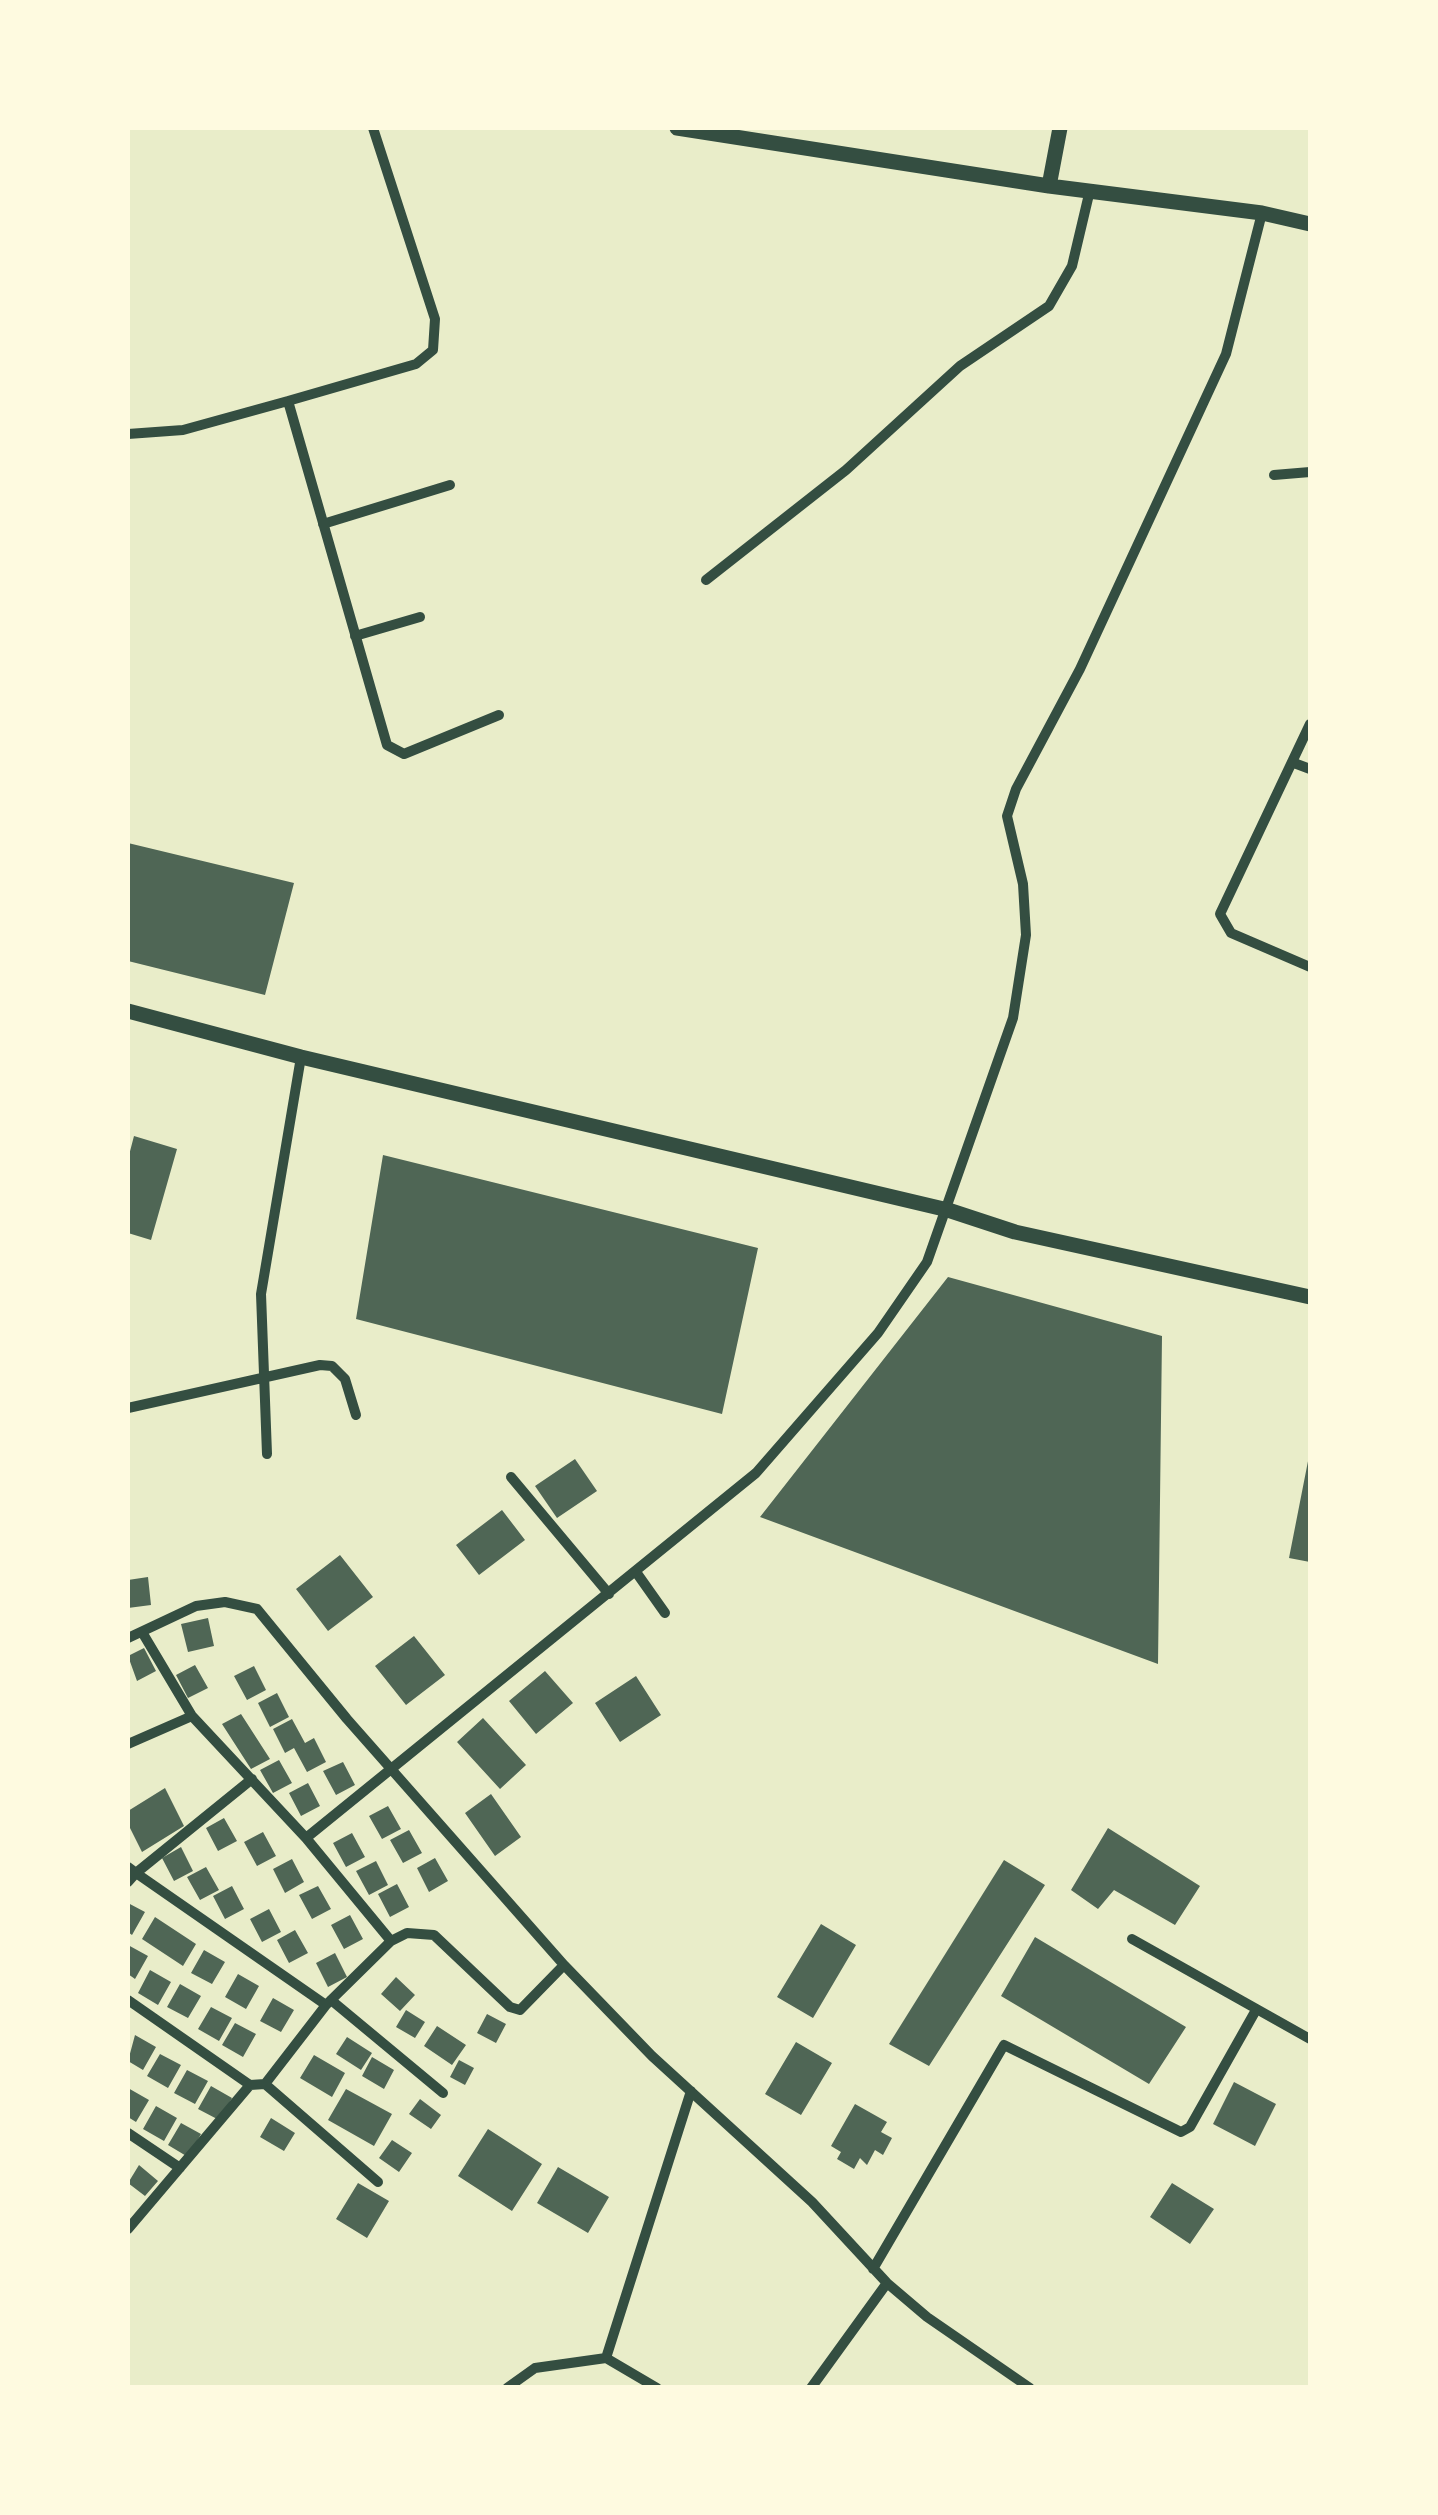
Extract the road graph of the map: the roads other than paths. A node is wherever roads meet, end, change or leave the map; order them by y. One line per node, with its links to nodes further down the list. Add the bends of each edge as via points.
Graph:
1 (373, 128): 9 (street, via 435,319 433,350 416,364)
2 (677, 128): 4 (street)
3 (1060, 128): 5 (street)
4 (766, 134): 5 (street)
5 (1049, 186): 6 (street)
6 (1090, 190): 7 (street); 15 (street, via 1072,266 1048,306 960,366 846,470)
7 (1262, 213): 8 (street); 25 (street, via 1226,354 1007,816 1023,884 1026,935 1013,1018)
8 (1310, 224)
9 (288, 401): 10 (street, via 183,430); 14 (street)
10 (128, 434)
11 (1310, 472): 12 (street)
12 (1274, 475)
13 (450, 486): 14 (street)
14 (323, 524): 17 (street)
15 (706, 580)
16 (420, 616): 17 (street)
17 (356, 636): 18 (street, via 394,753)
18 (499, 715)
19 (1310, 724): 20 (street)
20 (1294, 763): 21 (street); 22 (street, via 1220,914 1230,932)
21 (1310, 769)
22 (1310, 967)
23 (128, 1011): 24 (street)
24 (301, 1057): 25 (street); 27 (street, via 261,1294)
25 (948, 1210): 26 (street, via 1015,1232); 32 (street, via 903,1299 790,1438 704,1520)
26 (1310, 1297)
27 (262, 1375): 28 (street); 29 (street, via 332,1366 351,1389); 30 (street)
28 (128, 1408)
29 (356, 1415)
30 (267, 1454)
31 (512, 1477): 33 (street)
32 (636, 1572): 33 (street); 34 (street)
33 (609, 1594): 39 (street)
34 (665, 1613)
35 (142, 1632): 36 (street); 37 (street); 39 (street, via 196,1606 247,1603)
36 (128, 1638)
37 (192, 1716): 38 (street); 40 (street)
38 (128, 1744)
39 (393, 1769): 41 (street); 45 (street)
40 (252, 1779): 41 (street); 42 (street)
41 (306, 1838): 44 (street)
42 (130, 1874): 47 (street)
43 (1132, 1939): 48 (street)
44 (391, 1941): 45 (street, via 407,1933 434,1936 520,2010); 47 (street)
45 (564, 1964): 52 (street)
46 (128, 2000): 51 (street)
47 (329, 2003): 50 (street); 53 (street)
48 (1256, 2010): 49 (street); 58 (street, via 1190,2127 1181,2132 1004,2045)
49 (1310, 2039)
50 (265, 2084): 51 (street); 56 (street)
51 (250, 2085): 55 (street)
52 (691, 2091): 58 (street); 60 (street)
53 (443, 2093)
54 (128, 2133): 55 (street)
55 (180, 2168): 57 (street)
56 (378, 2182)
57 (128, 2229)
58 (873, 2268): 59 (street)
59 (887, 2283): 63 (street); 64 (street)
60 (606, 2358): 61 (street, via 535,2368); 62 (street)
61 (506, 2388)
62 (656, 2388)
63 (811, 2388)
64 (1030, 2388)

